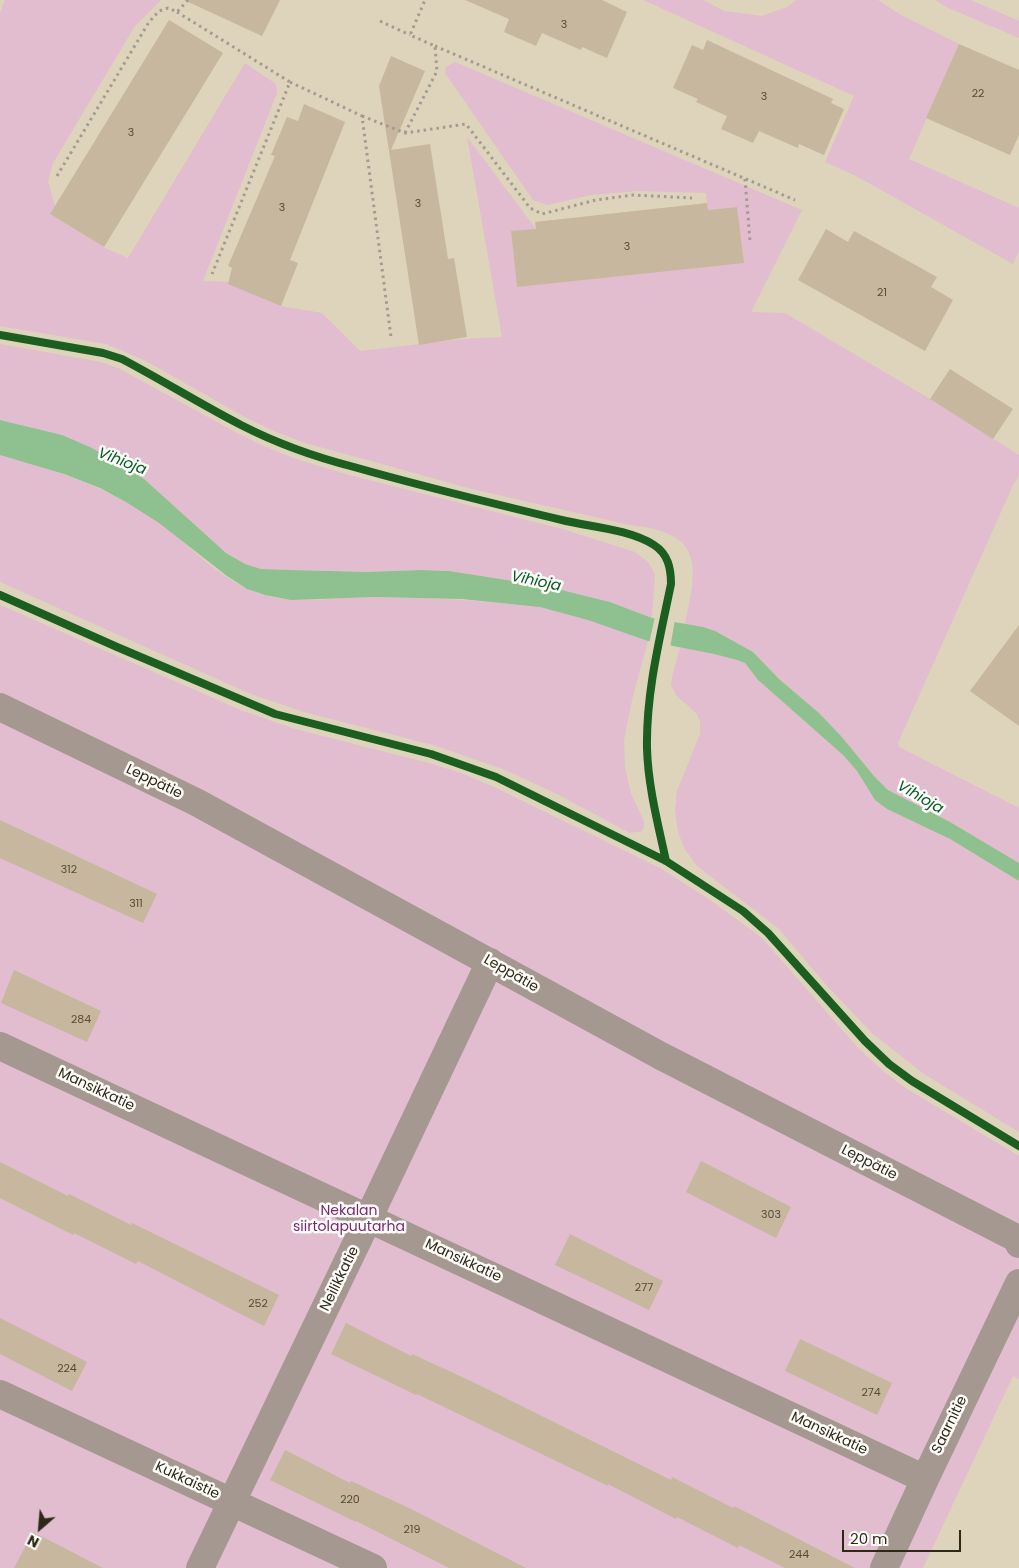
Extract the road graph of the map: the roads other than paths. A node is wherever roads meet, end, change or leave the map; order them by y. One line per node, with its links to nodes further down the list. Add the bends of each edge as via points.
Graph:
1 (0, 707): 2 (lane, Leppätie, via 196,802)
2 (490, 962): 4 (lane, Neilikkatie); 5 (lane, Leppätie, via 661,1056 1016,1238)
3 (0, 1046): 4 (lane, Mansikkatie)
4 (370, 1217): 8 (lane, Mansikkatie); 9 (lane, Neilikkatie)
5 (1019, 1244)
6 (1019, 1283): 8 (lane, Saarnitie)
7 (0, 1394): 9 (lane, Kukkaistie)
8 (925, 1479): 12 (lane, Saarnitie)
9 (233, 1502): 10 (lane, Neilikkatie); 11 (lane, Kukkaistie)
10 (200, 1568)
11 (373, 1568)
12 (884, 1568)

